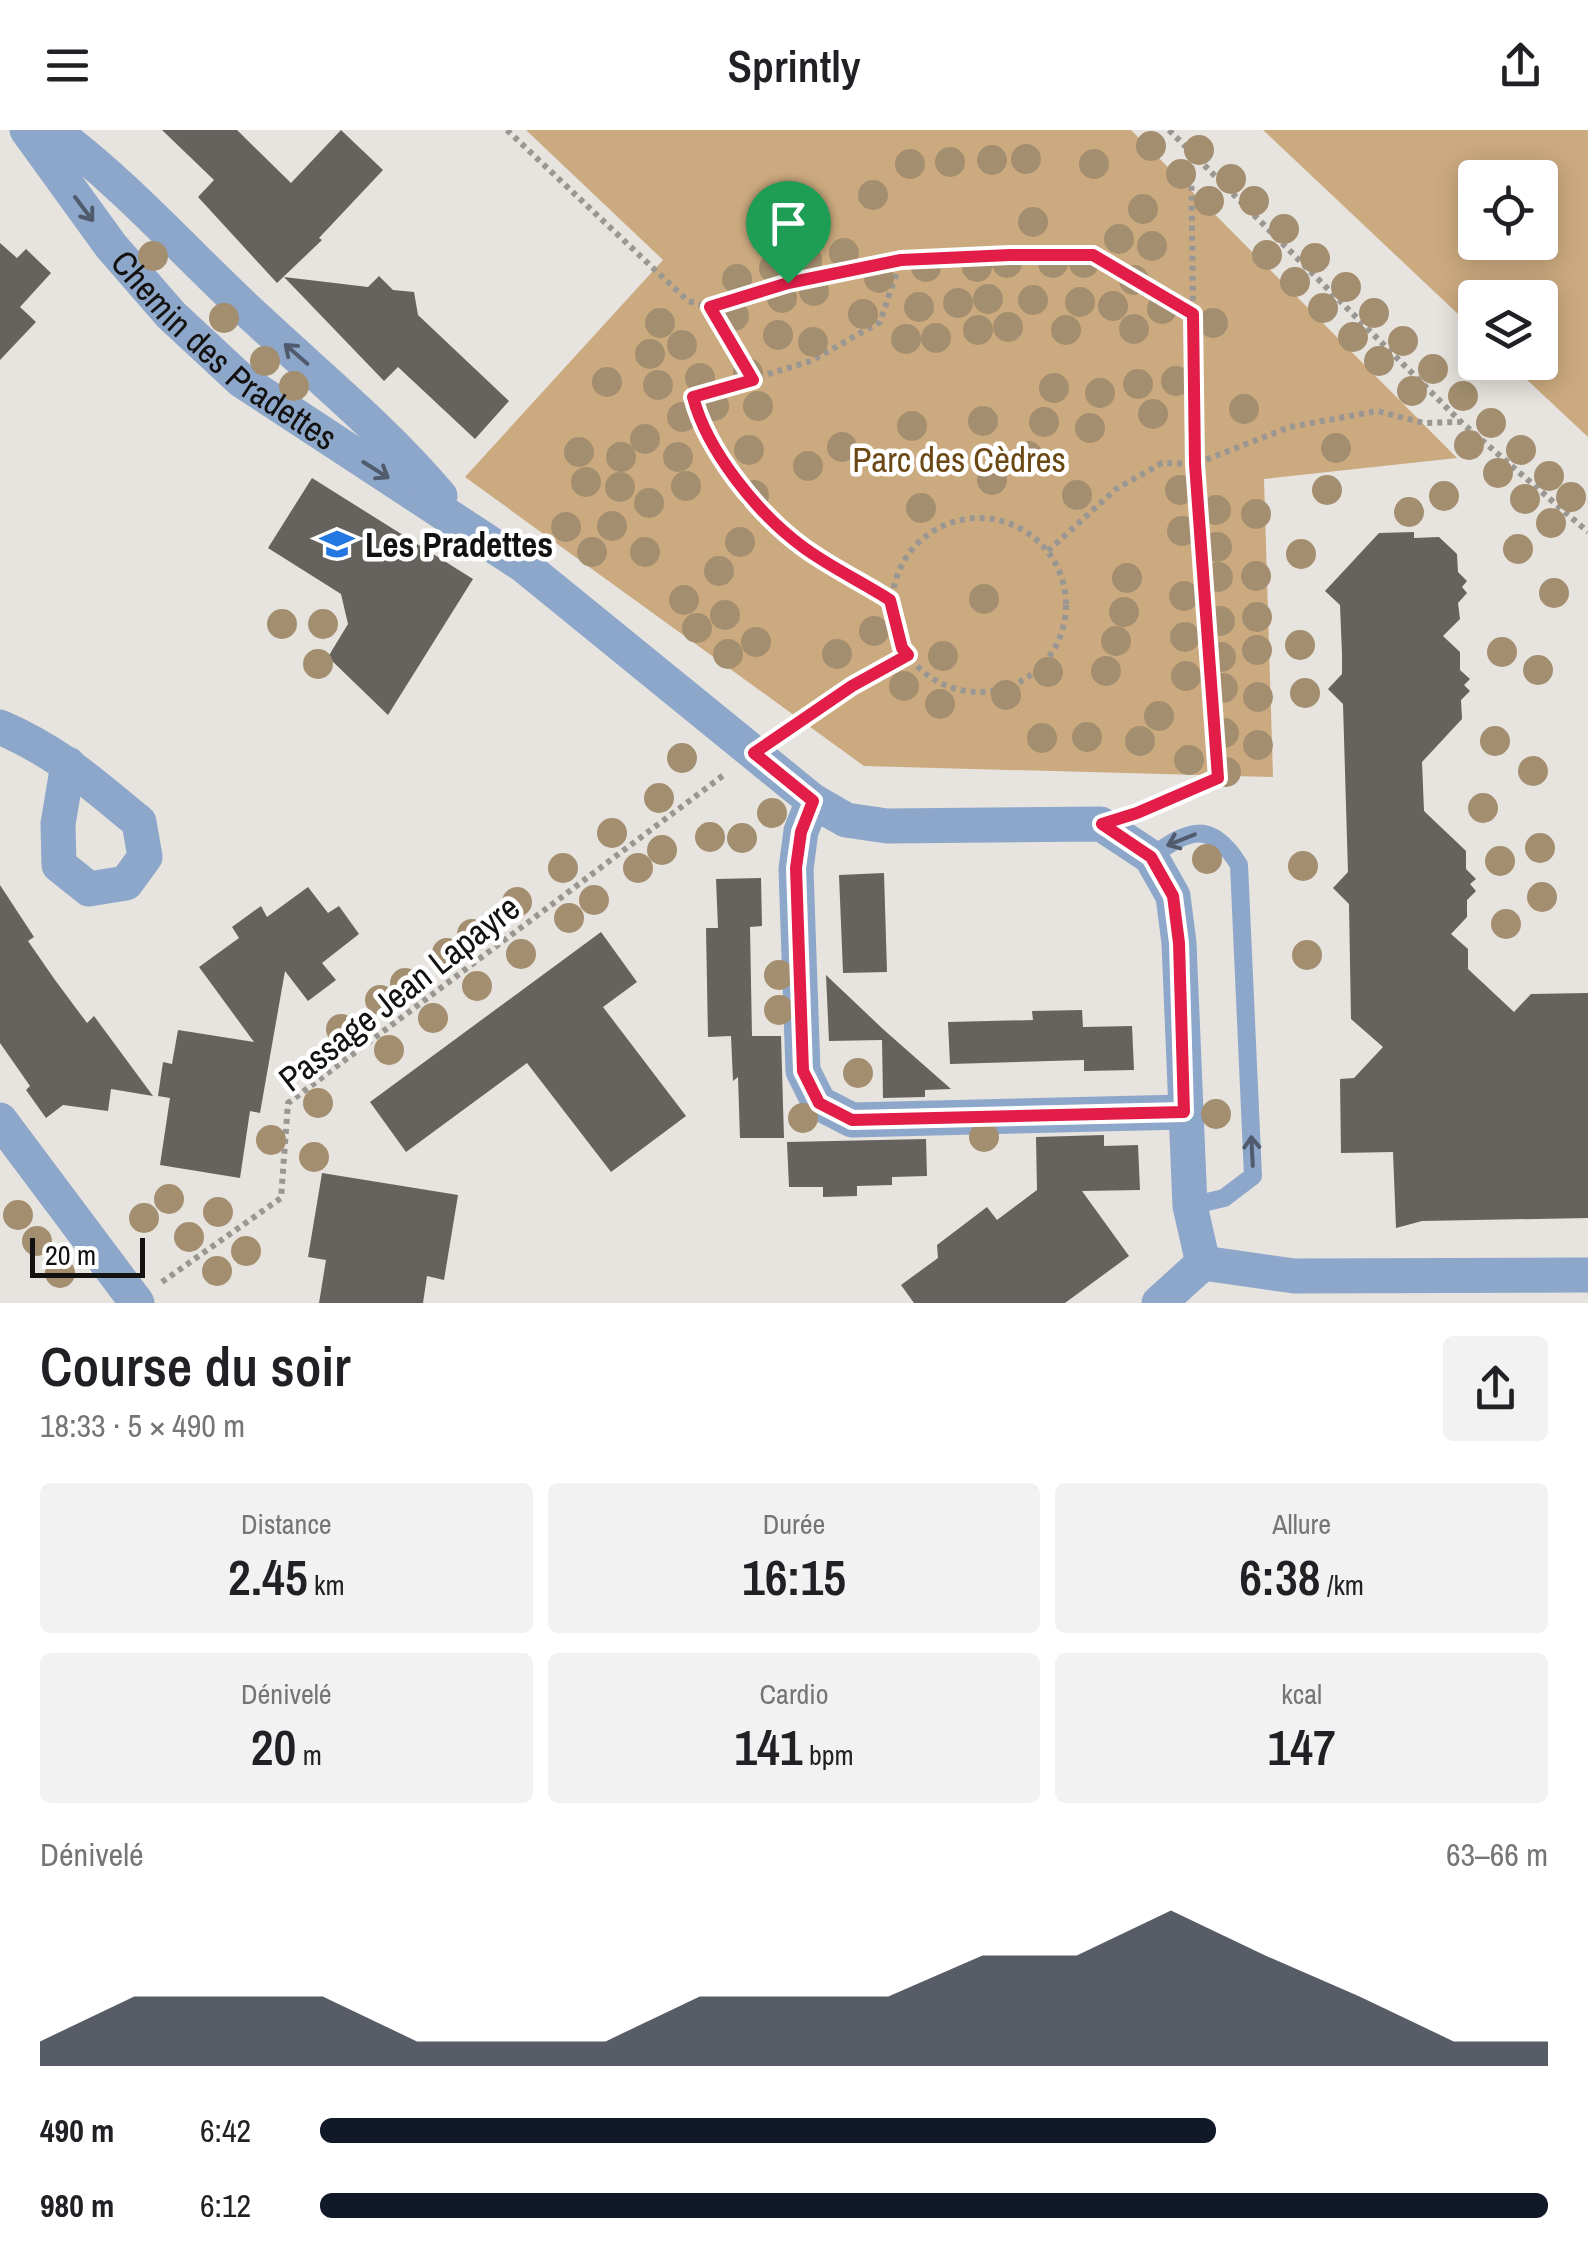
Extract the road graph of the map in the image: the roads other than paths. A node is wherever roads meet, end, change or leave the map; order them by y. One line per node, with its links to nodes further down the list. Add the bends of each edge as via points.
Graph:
1 (27, 130): 3 (street, Chemin des Pradettes, one-way to 3, via 170,315 242,380)
2 (52, 130): 3 (street, Chemin des Pradettes, one-way to 2, via 328,383)
3 (463, 523): 6 (street, Chemin des Pradettes, via 523,564)
4 (0, 727): 5 (street)
5 (68, 764)
6 (813, 801): 7 (street, Chemin des Pradettes, via 846,820 887,826 1102,824); 8 (street, via 796,868 803,1071 819,1103 852,1120)
7 (1151, 857): 8 (street, via 1173,896); 10 (lane, one-way to 7, via 1224,1198 1254,1176 1239,865 1226,844 1204,833 1178,837)
8 (1184, 1112): 10 (street)
9 (0, 1120): 13 (street)
10 (1190, 1206): 11 (street)
11 (1204, 1264): 12 (street, via 1294,1276); 14 (street)
12 (1588, 1275)
13 (136, 1302)
14 (1159, 1303)

